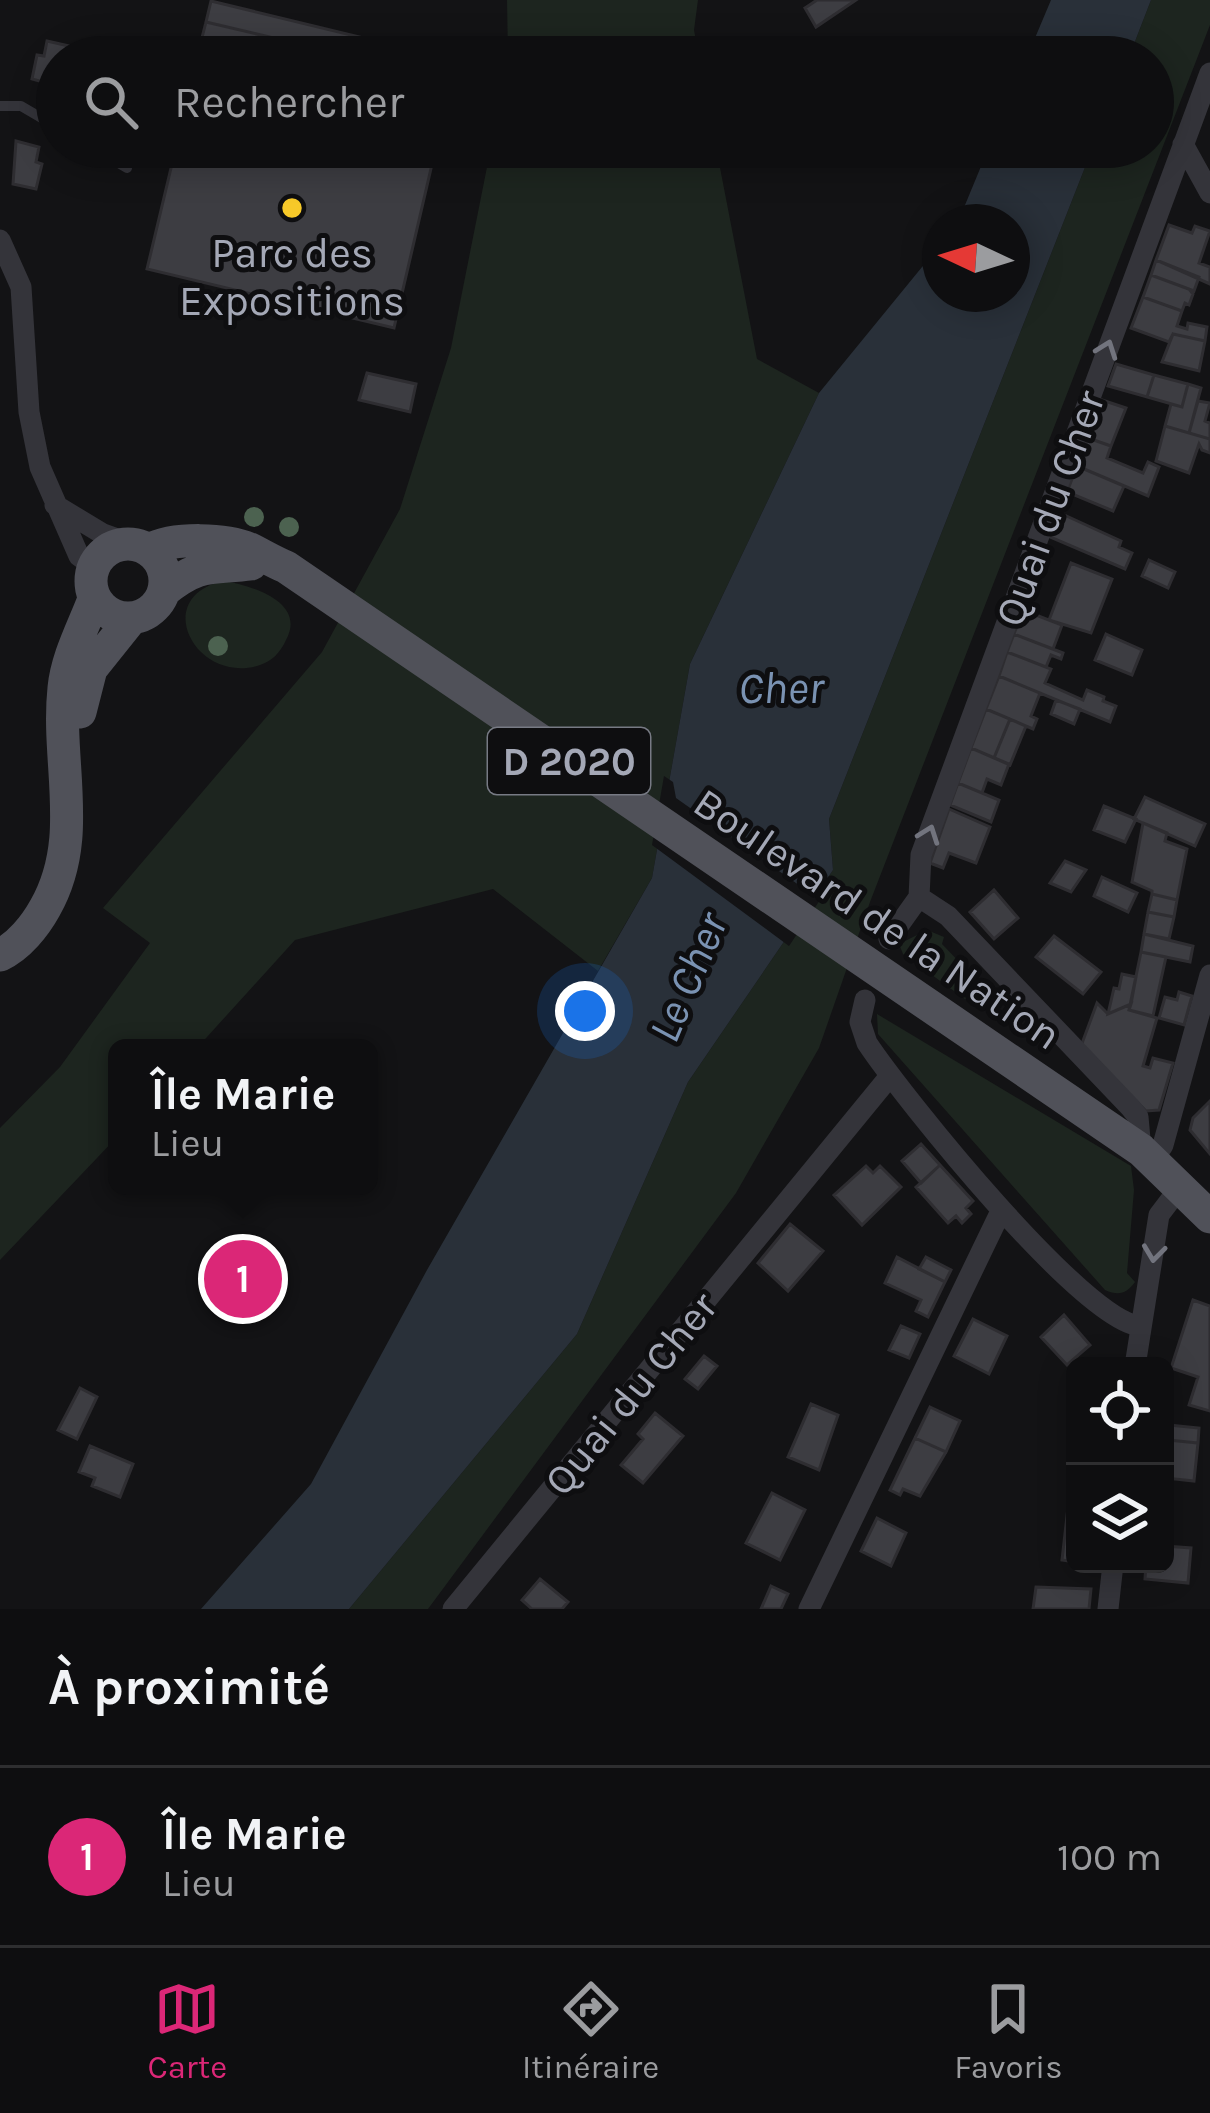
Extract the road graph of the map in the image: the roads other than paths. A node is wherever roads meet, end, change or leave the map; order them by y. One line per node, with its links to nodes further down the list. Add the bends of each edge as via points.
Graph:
1 (1210, 73): 4 (street, Quai du Cher)
2 (0, 106): 3 (lane)
3 (36, 115)
4 (1183, 144): 5 (street); 14 (street, Quai du Cher, one-way to 4, via 920,855)
5 (1210, 193)
6 (0, 240): 7 (street, via 20,286 29,412)
7 (55, 505): 8 (street); 10 (street)
8 (139, 547): 9 (main road, D 2020, via 220,544); 10 (main road, via 107,549); 11 (main road, via 163,568)
9 (270, 562): 11 (main road, via 196,570); 20 (main road, Boulevard de la Nation / D 2020)
10 (94, 582): 12 (main road, via 110,615); 13 (main road, via 65,679)
11 (164, 591): 12 (main road, via 156,607)
12 (131, 619): 13 (main road, via 85,686)
13 (68, 785): 16 (main road, via 67,854 55,891 37,923)
14 (920, 897): 15 (street, Quai du Cher); 20 (street, Boulevard de la Nation, via 948,916 1131,1108)
15 (889, 940)
16 (0, 955)
17 (1210, 975): 20 (street, via 1163,1145)
18 (865, 1000): 19 (street, via 862,1032)
19 (890, 1076): 22 (street); 27 (street, Quai du Cher)
20 (1147, 1155): 21 (main road, Boulevard de la Nation / D 2020)
21 (1180, 1186): 23 (main road, Boulevard de la Nation / D 2020); 24 (street, one-way to 24, via 1159,1215)
22 (1000, 1211): 24 (street, via 1113,1318); 28 (street)
23 (1210, 1217)
24 (1141, 1326): 25 (street)
25 (1136, 1357)
26 (1112, 1573): 29 (street)
27 (453, 1609)
28 (809, 1609)
29 (1108, 1609)

